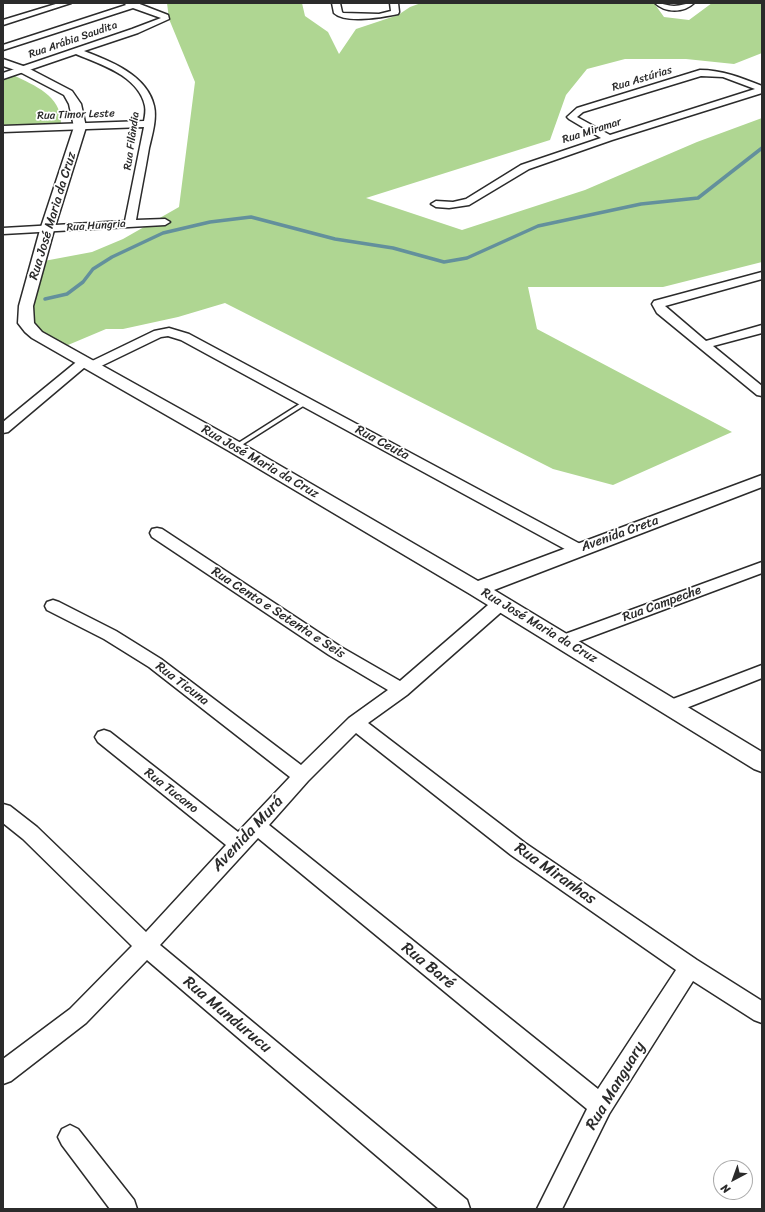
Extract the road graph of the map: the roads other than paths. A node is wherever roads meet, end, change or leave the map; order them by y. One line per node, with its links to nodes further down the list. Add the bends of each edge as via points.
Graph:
1 (67, 3): 7 (street)
2 (336, 3): 3 (street, via 338,13 342,15 364,16 392,14 395,12)
3 (394, 3)
4 (659, 3): 6 (street, via 672,9)
5 (131, 4): 8 (street); 9 (street, Rua Arábia Saudita, via 165,17 162,21)
6 (687, 4)
7 (3, 23)
8 (3, 48)
9 (76, 51): 11 (street, Rua Arábia Saudita); 14 (street, Rua Filândia, via 123,73 139,87 149,107)
10 (3, 62): 11 (street)
11 (22, 70): 12 (street, Rua Arábia Saudita); 15 (street, via 68,93 75,104)
12 (3, 76)
13 (762, 89): 17 (street, Rua Miramar); 17 (street, Rua Astúrias, via 722,74 700,73 580,110 572,117)
14 (149, 124): 15 (street, Rua Timor Leste); 20 (street, Rua Filândia)
15 (80, 127): 16 (street, Rua Timor Leste); 21 (street, Rua José Maria da Cruz)
16 (3, 129)
17 (609, 138): 18 (street, Rua Miramar, via 525,167 470,201 454,206)
18 (436, 204)
19 (165, 222): 20 (street, Rua Hungria)
20 (130, 224): 21 (street, Rua Hungria)
21 (47, 230): 22 (street, Rua Hungria); 26 (street, Rua José Maria da Cruz, via 26,306 26,323 37,335)
22 (3, 231)
23 (762, 275): 25 (street, via 658,304 660,310)
24 (762, 329): 25 (street)
25 (704, 345): 27 (street)
26 (88, 364): 28 (street, Rua Ceuta, via 158,334 169,332 185,337); 29 (street, Rua Ceuta); 30 (street, Rua José Maria da Cruz)
27 (762, 392)
28 (306, 402): 30 (lane); 33 (street, Rua Ceuta)
29 (3, 429)
30 (235, 447): 35 (street, Rua José Maria da Cruz)
31 (762, 481): 33 (street, Avenida Creta)
32 (157, 534): 40 (street, Rua Cento e Setenta e Seis, via 335,652)
33 (579, 550): 35 (street, Avenida Creta)
34 (762, 567): 38 (street, Rua Campeche)
35 (478, 589): 36 (street, Rua José Maria da Cruz)
36 (501, 603): 38 (street, Rua José Maria da Cruz); 40 (street, Avenida Murá)
37 (53, 606): 45 (street, Rua Ticuna, via 110,635 155,662)
38 (563, 641): 41 (street, Rua José Maria da Cruz)
39 (762, 671): 41 (street)
40 (401, 690): 42 (street, Avenida Murá)
41 (671, 707): 44 (street, Rua José Maria da Cruz)
42 (355, 723): 45 (street, Avenida Murá); 50 (street, Rua Miranhas, via 518,849)
43 (104, 737): 48 (street, Rua Tucano)
44 (762, 763)
45 (302, 776): 47 (street, Avenida Murá)
46 (3, 812): 49 (street, Rua Mundurucu, via 30,833)
47 (256, 825): 48 (street, Avenida Murá); 53 (street, Rua Baré)
48 (239, 844): 49 (street, Avenida Murá)
49 (146, 946): 52 (street, Avenida Murá, via 78,1016); 56 (street, Rua Mundurucu)
50 (690, 968): 51 (street, Rua Miranhas); 53 (street, Rua Manguary)
51 (762, 1013)
52 (3, 1073)
53 (601, 1106): 57 (street, Rua Manguary)
54 (70, 1137): 55 (street)
55 (125, 1209)
56 (458, 1209)
57 (549, 1209)

